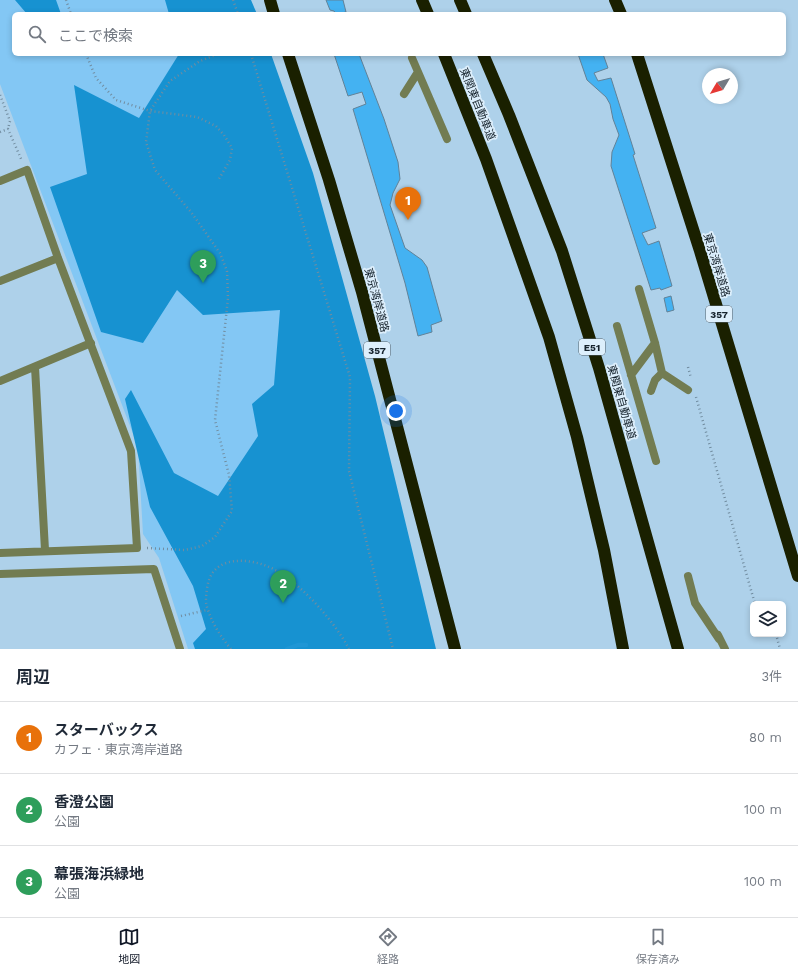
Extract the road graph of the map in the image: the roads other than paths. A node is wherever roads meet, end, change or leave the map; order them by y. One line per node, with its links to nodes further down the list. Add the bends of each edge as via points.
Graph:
1 (270, 0): 6 (highway)
2 (422, 0): 7 (highway)
3 (460, 0): 8 (highway)
4 (616, 0): 9 (highway)
5 (624, 0): 10 (highway)
6 (273, 12)
7 (427, 12)
8 (465, 12)
9 (621, 12)
10 (627, 12)
11 (289, 56): 41 (highway, 東京湾岸道路 / 357, via 362,292)
12 (445, 56): 42 (highway, 東関東自動車道, via 486,158 549,337 577,437 604,550)
13 (484, 56): 43 (highway, 東関東自動車道 / E51, via 562,251 599,368)
14 (638, 56): 37 (highway, 東京湾岸道路 / 357, via 700,251)
15 (412, 58): 16 (street)
16 (418, 72): 17 (street); 18 (street)
17 (404, 94)
18 (447, 139)
19 (0, 181): 20 (street, via 27,170)
20 (58, 258): 21 (street); 24 (street)
21 (0, 281)
22 (639, 289): 25 (street)
23 (618, 326): 28 (street)
24 (90, 343): 26 (street); 33 (street, via 131,451 138,548)
25 (655, 343): 27 (street); 28 (street)
26 (35, 367): 29 (street); 33 (street)
27 (662, 373): 30 (street); 31 (street, via 655,380)
28 (631, 375): 32 (street)
29 (0, 382)
30 (691, 390)
31 (651, 391)
32 (656, 461)
33 (45, 550): 34 (street)
34 (0, 552)
35 (0, 574): 40 (street, via 154,569)
36 (688, 576): 39 (street, via 695,603)
37 (798, 576)
38 (716, 627): 39 (street)
39 (719, 639): 44 (street)
40 (180, 649)
41 (455, 649)
42 (623, 649)
43 (678, 649)
44 (725, 649)

